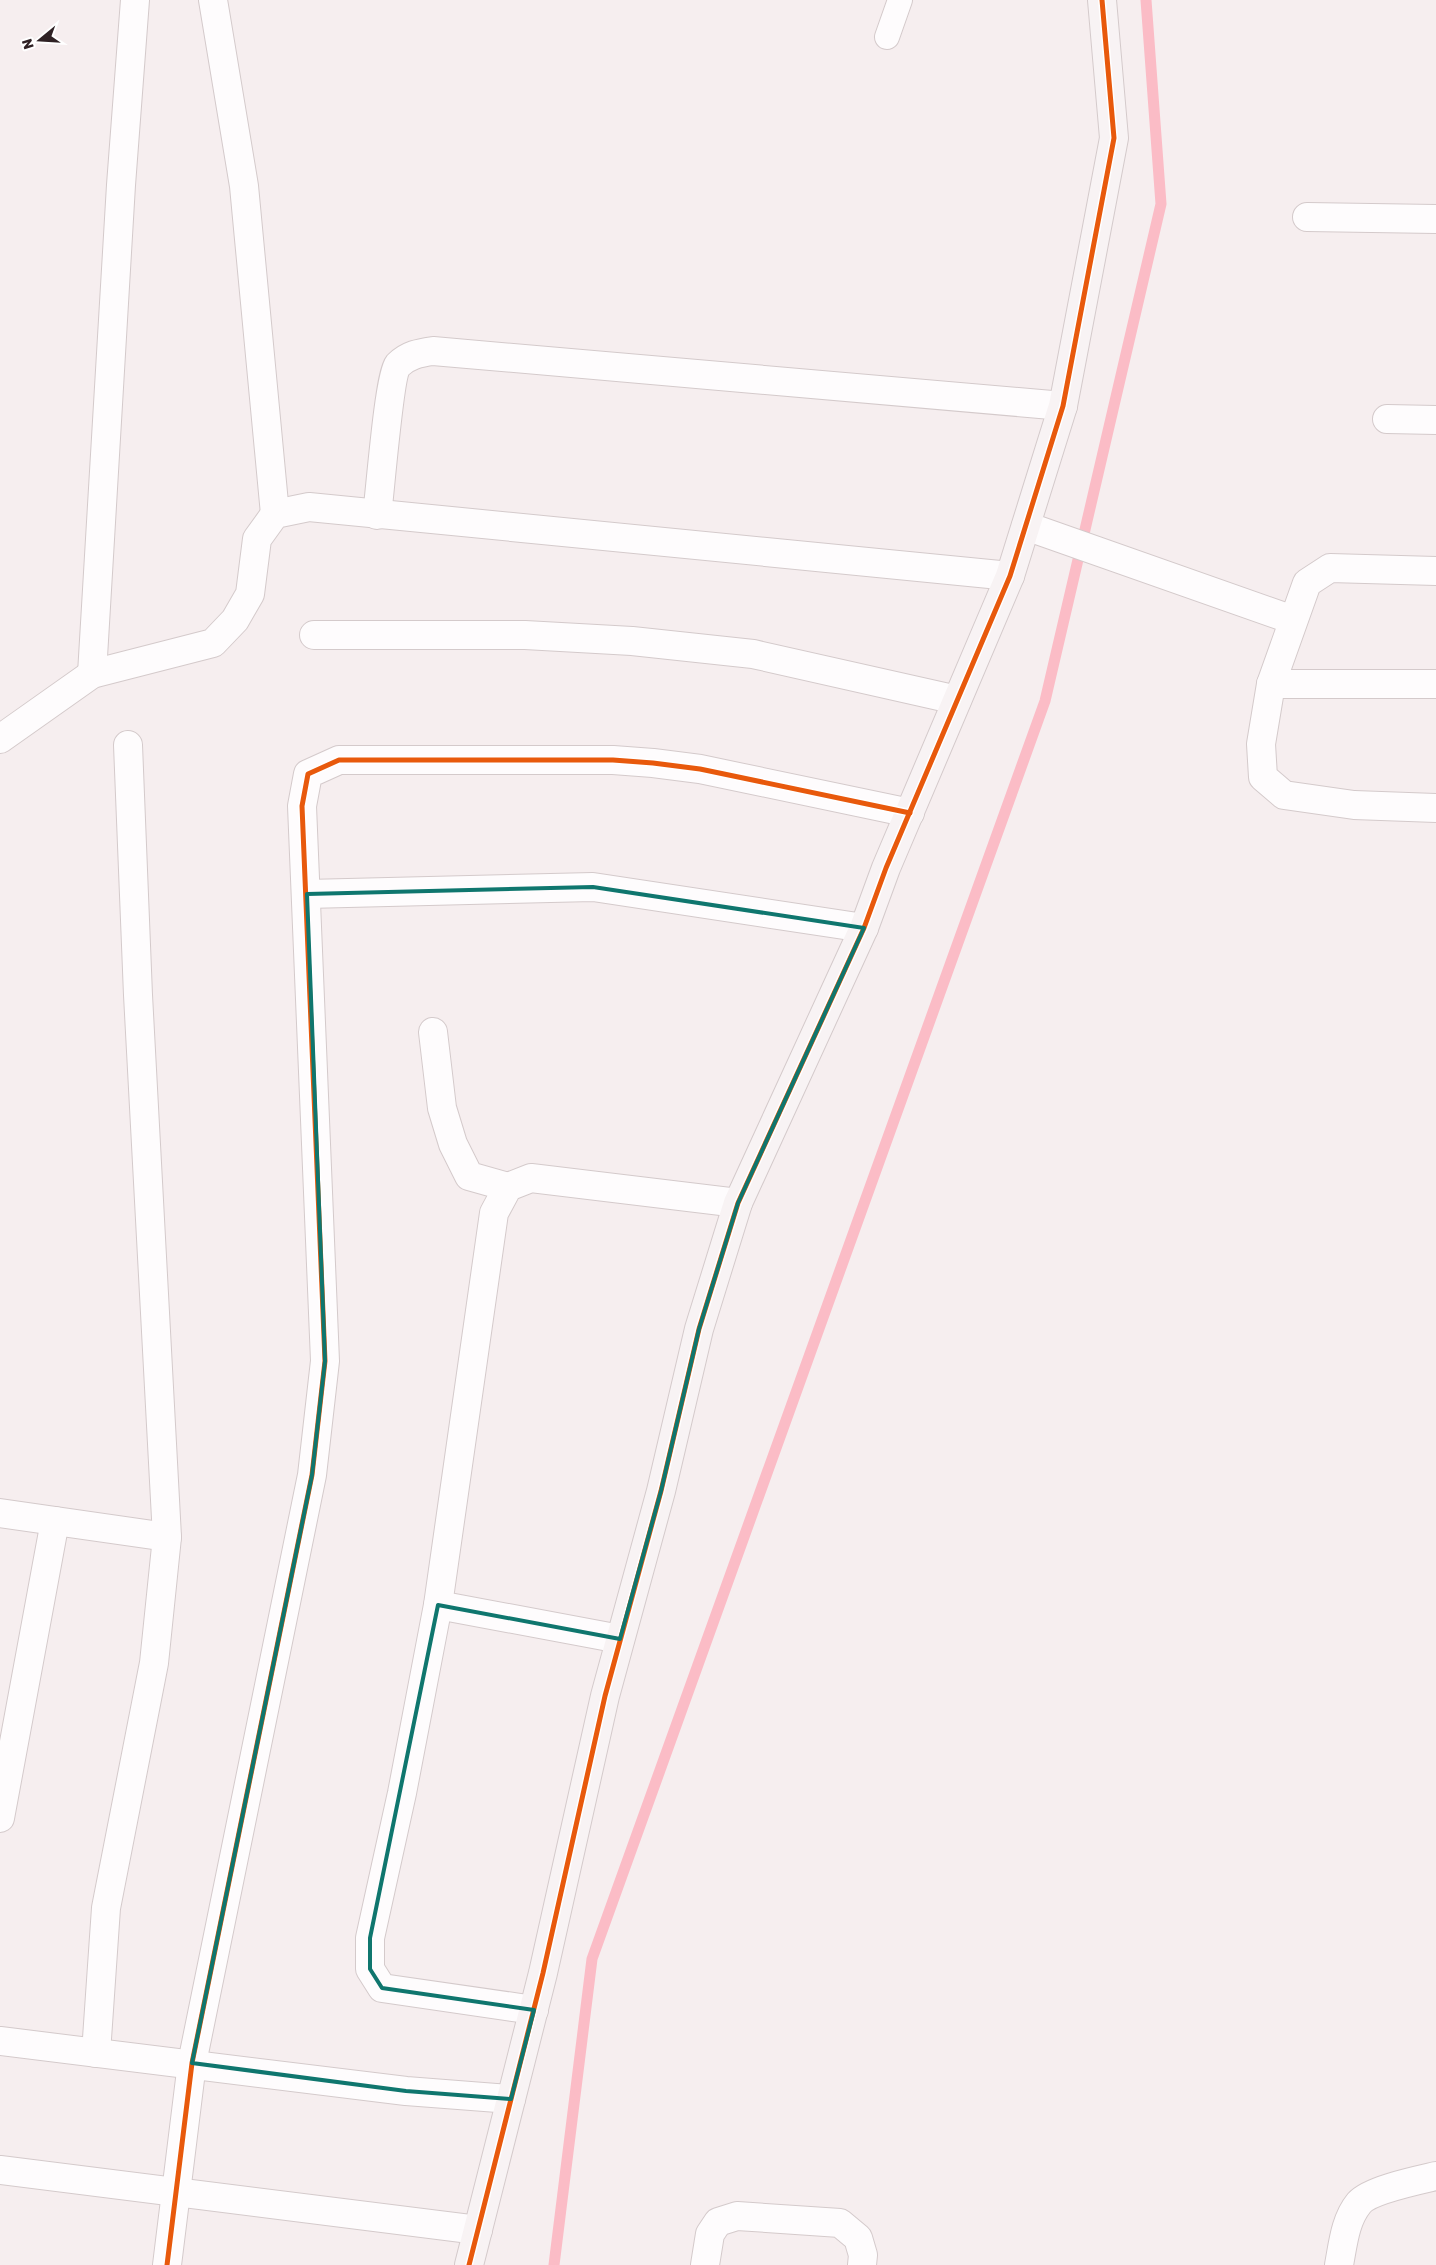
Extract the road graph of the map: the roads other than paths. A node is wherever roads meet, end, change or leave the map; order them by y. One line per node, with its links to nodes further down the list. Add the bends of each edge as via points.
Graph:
1 (136, 0): 18 (street, via 120,185)
2 (213, 0): 11 (street, via 244,186)
3 (900, 0): 5 (lane)
4 (1102, 0): 8 (street, via 1114,138)
5 (886, 37)
6 (1307, 217): 7 (street)
7 (1436, 219)
8 (1063, 406): 12 (street, via 433,351 411,355 396,367); 13 (street)
9 (1388, 419): 10 (street)
10 (1436, 420)
11 (275, 514): 12 (street, via 309,507); 18 (street, via 258,539 250,594 236,620 213,643)
12 (377, 515): 15 (street)
13 (1026, 526): 15 (street); 16 (street)
14 (1436, 571): 16 (street, via 1330,568 1307,584)
15 (1010, 576): 21 (street)
16 (1293, 620): 19 (street)
17 (314, 636): 21 (street, via 525,635 632,641 753,654)
18 (92, 674): 22 (street)
19 (1271, 684): 20 (street); 25 (street, via 1262,744 1263,777 1284,795 1354,805)
20 (1436, 684)
21 (957, 700): 26 (street)
22 (13, 719): 23 (street)
23 (0, 739)
24 (128, 746): 34 (street, via 138,994)
25 (1436, 808)
26 (910, 812): 27 (street, via 700,769 653,763 613,760 339,760 308,774 302,806); 28 (street)
27 (307, 894): 28 (street, via 593,887); 41 (street, via 325,1361 312,1474)
28 (864, 928): 31 (street)
29 (433, 1032): 30 (street, via 442,1108 452,1144 469,1176)
30 (508, 1187): 31 (street, via 531,1178); 35 (street, via 494,1213)
31 (738, 1203): 36 (street, via 699,1329 661,1491)
32 (0, 1513): 33 (street)
33 (55, 1521): 34 (street); 37 (street)
34 (168, 1538): 40 (street, via 154,1663 106,1908)
35 (438, 1605): 36 (street); 38 (street, via 370,1938 370,1969 382,1988)
36 (620, 1639): 38 (street)
37 (0, 1818)
38 (534, 2010): 42 (street)
39 (0, 2042): 40 (street)
40 (96, 2052): 41 (street)
41 (192, 2063): 42 (street, via 406,2091); 45 (street)
42 (511, 2099): 46 (street)
43 (0, 2170): 45 (street)
44 (1436, 2176): 51 (street, via 1395,2186 1360,2202 1345,2228)
45 (176, 2192): 46 (street); 47 (street)
46 (478, 2230): 48 (street)
47 (167, 2265)
48 (469, 2265)
49 (706, 2265): 50 (street, via 710,2234 718,2222 737,2216 840,2223 858,2238)
50 (862, 2265)
51 (1339, 2265)

